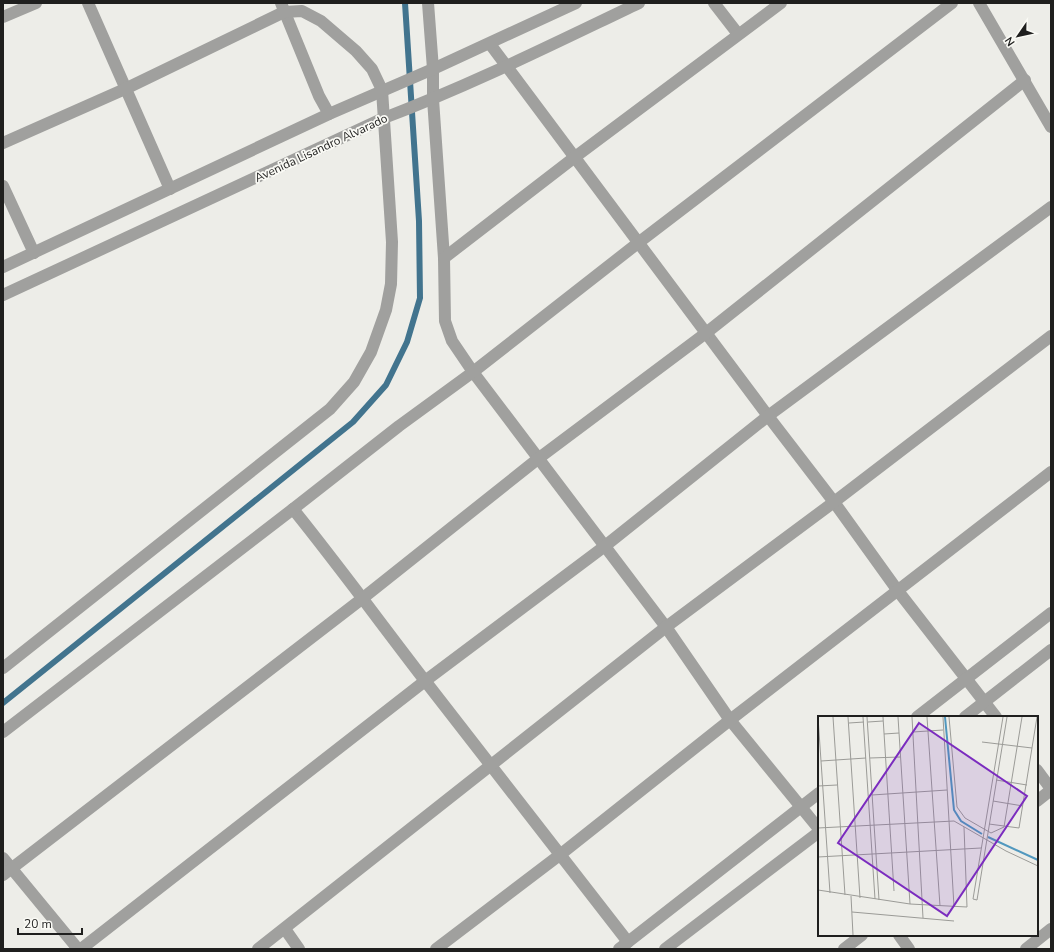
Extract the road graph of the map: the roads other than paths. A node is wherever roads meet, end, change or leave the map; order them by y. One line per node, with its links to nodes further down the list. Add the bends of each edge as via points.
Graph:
1 (36, 3): 11 (street)
2 (88, 3): 17 (street)
3 (428, 3): 15 (street)
4 (576, 3): 13 (street)
5 (639, 3): 14 (street, Avenida Lisandro Alvarado)
6 (714, 3): 12 (street)
7 (780, 3): 12 (street)
8 (952, 3): 28 (street)
9 (979, 3): 16 (street)
10 (282, 8): 17 (street); 18 (street, via 302,11 320,21 356,51 372,69); 20 (street)
11 (3, 17)
12 (738, 34): 24 (street)
13 (490, 44): 14 (street); 15 (street)
14 (507, 66): 19 (street, Avenida Lisandro Alvarado); 24 (street)
15 (433, 69): 18 (street); 19 (street)
16 (1024, 80): 22 (street); 33 (street)
17 (125, 89): 23 (street); 26 (street)
18 (382, 90): 20 (street); 21 (street)
19 (433, 99): 21 (street, Avenida Lisandro Alvarado); 30 (street)
20 (329, 114): 26 (street)
21 (384, 118): 32 (street, Avenida Lisandro Alvarado); 47 (street, via 392,242 391,284 384,317 354,382 330,409)
22 (1051, 127)
23 (3, 143)
24 (575, 157): 28 (street); 30 (street)
25 (3, 186): 29 (street)
26 (170, 189): 29 (street)
27 (1051, 207): 36 (street)
28 (638, 242): 33 (street); 35 (street)
29 (34, 253): 31 (street)
30 (444, 258): 35 (street, via 444,321 452,341)
31 (3, 267)
32 (3, 295)
33 (706, 333): 36 (street); 37 (street)
34 (1051, 336): 39 (street)
35 (473, 372): 37 (street); 40 (street, via 399,426)
36 (768, 416): 39 (street); 41 (street)
37 (538, 458): 41 (street); 43 (street)
38 (1051, 472): 42 (street)
39 (834, 502): 42 (street); 45 (street)
40 (294, 509): 43 (street); 55 (street)
41 (605, 546): 45 (street); 49 (street)
42 (898, 591): 48 (street); 54 (street)
43 (363, 598): 49 (street); 66 (street)
44 (1051, 613): 48 (street)
45 (666, 628): 54 (street); 56 (street)
46 (1051, 650): 50 (street)
47 (3, 668)
48 (966, 678): 50 (street); 51 (street)
49 (425, 681): 56 (street); 72 (street)
50 (984, 702): 52 (street); 53 (street)
51 (918, 716)
52 (966, 716)
53 (995, 716)
54 (730, 720): 61 (street); 64 (street)
55 (3, 732)
56 (492, 766): 64 (street); 67 (street)
57 (1038, 771): 58 (street)
58 (1051, 789): 60 (street)
59 (818, 794): 61 (street)
60 (1038, 800)
61 (802, 806): 62 (street); 71 (street)
62 (818, 830)
63 (818, 832): 76 (street)
64 (560, 854): 71 (street); 75 (street)
65 (3, 858): 66 (street)
66 (8, 872): 72 (street)
67 (285, 929): 73 (street); 74 (street)
68 (1051, 929): 79 (street)
69 (861, 936): 77 (street)
70 (900, 936): 78 (street)
71 (624, 946)
72 (80, 949)
73 (258, 949)
74 (299, 949)
75 (436, 949)
76 (665, 949)
77 (844, 949)
78 (909, 949)
79 (1026, 949)

